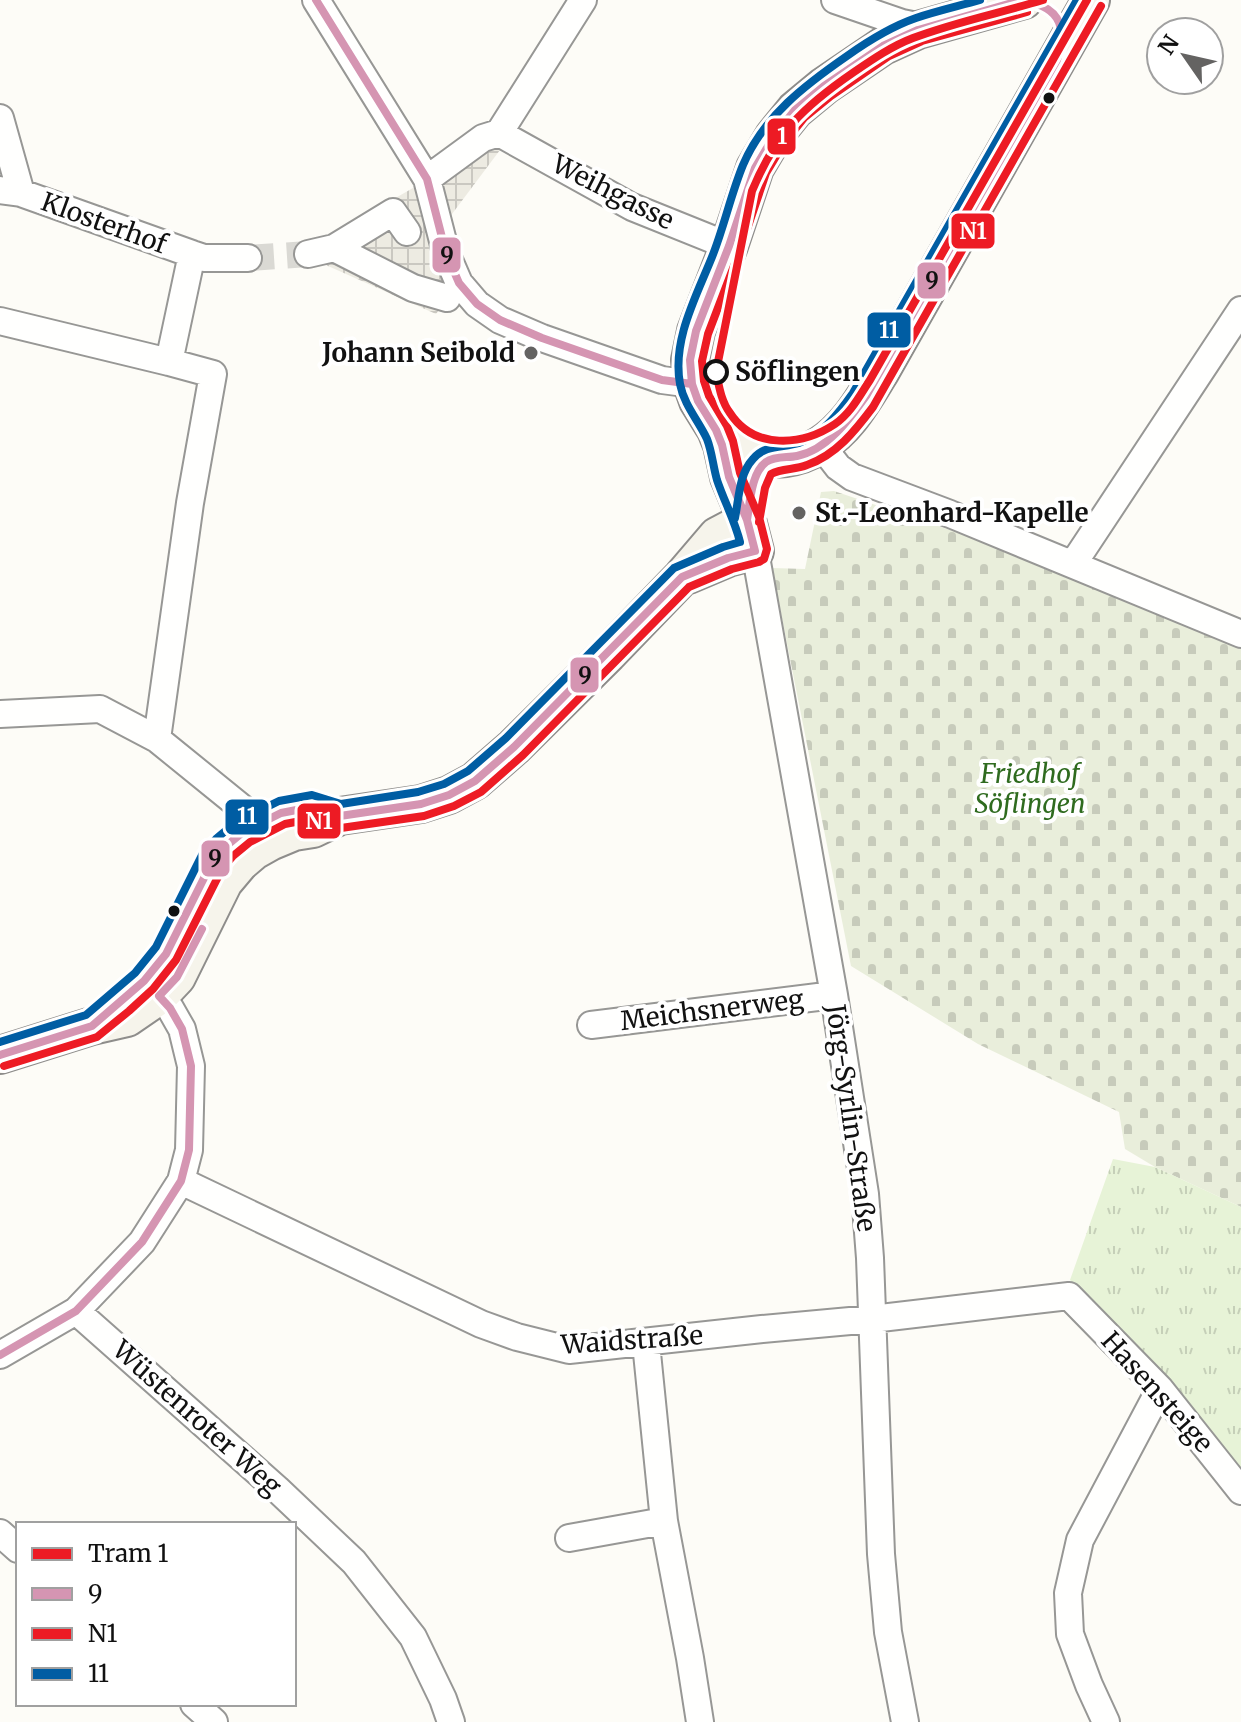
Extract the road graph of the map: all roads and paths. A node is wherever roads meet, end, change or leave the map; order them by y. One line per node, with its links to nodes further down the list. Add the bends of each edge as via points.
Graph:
1 (316, 0): 11 (street)
2 (583, 0): 10 (street)
3 (1091, 0): 8 (street)
4 (1021, 1): 6 (street); 8 (street, via 1037,2 1058,17 1064,36)
5 (847, 5): 6 (street); 7 (street, via 868,27)
6 (920, 30): 7 (street)
7 (862, 60): 14 (street, via 813,94 774,136 751,179)
8 (1057, 60): 25 (street, via 863,400)
9 (0, 118): 12 (street, Klosterhof)
10 (491, 135): 11 (street); 14 (street, Weihgasse, via 632,207)
11 (427, 179): 19 (street)
12 (11, 192): 16 (street, Klosterhof)
13 (407, 232): 15 (street, via 393,212)
14 (729, 246): 23 (street, via 696,331)
15 (334, 248): 17 (street); 19 (street, via 413,288)
16 (192, 254): 18 (street); 22 (street, Klosterhof)
17 (308, 254)
18 (248, 258)
19 (453, 290): 23 (street, via 518,329 662,380)
20 (1241, 310): 28 (street)
21 (0, 321): 22 (street)
22 (169, 362): 31 (street, via 213,374)
23 (692, 384): 24 (street)
24 (716, 430): 26 (street, via 748,454); 27 (street)
25 (821, 445): 26 (street, via 793,458); 28 (street, via 852,477)
26 (771, 459): 27 (street, via 759,471)
27 (751, 536): 32 (street, via 717,536 475,781 421,804 340,816 313,829); 34 (street, Jörg-Syrlin-Straße)
28 (1073, 564): 29 (street)
29 (1241, 634)
30 (0, 714): 31 (street, via 100,709)
31 (157, 739): 32 (street, via 247,812)
32 (264, 833): 33 (street, via 224,882 177,977)
33 (151, 989): 36 (street, via 127,1018); 37 (street, via 182,1029 191,1066 189,1150)
34 (834, 995): 35 (street, Meichsnerweg); 40 (street, Jörg-Syrlin-Straße, via 865,1194)
35 (591, 1025)
36 (0, 1055)
37 (181, 1181): 39 (street, via 142,1242); 41 (street, Waidstraße, via 517,1337 569,1350)
38 (1069, 1296): 40 (street, Waidstraße); 43 (street, Hasensteige)
39 (76, 1311): 42 (street); 51 (street, Wüstenroter Weg, via 354,1562 413,1637)
40 (872, 1319): 41 (street, Waidstraße); 53 (street, Jörg-Syrlin-Straße, via 881,1554 888,1632)
41 (646, 1343): 45 (street)
42 (0, 1355)
43 (1160, 1389): 44 (street, Hasensteige); 54 (street, via 1080,1540 1068,1593 1070,1634)
44 (1241, 1491)
45 (664, 1521): 47 (street); 52 (street)
46 (0, 1533): 48 (street)
47 (569, 1538)
48 (16, 1547)
49 (196, 1706): 50 (street)
50 (214, 1722)
51 (451, 1722)
52 (700, 1722)
53 (905, 1722)
54 (1106, 1722)

